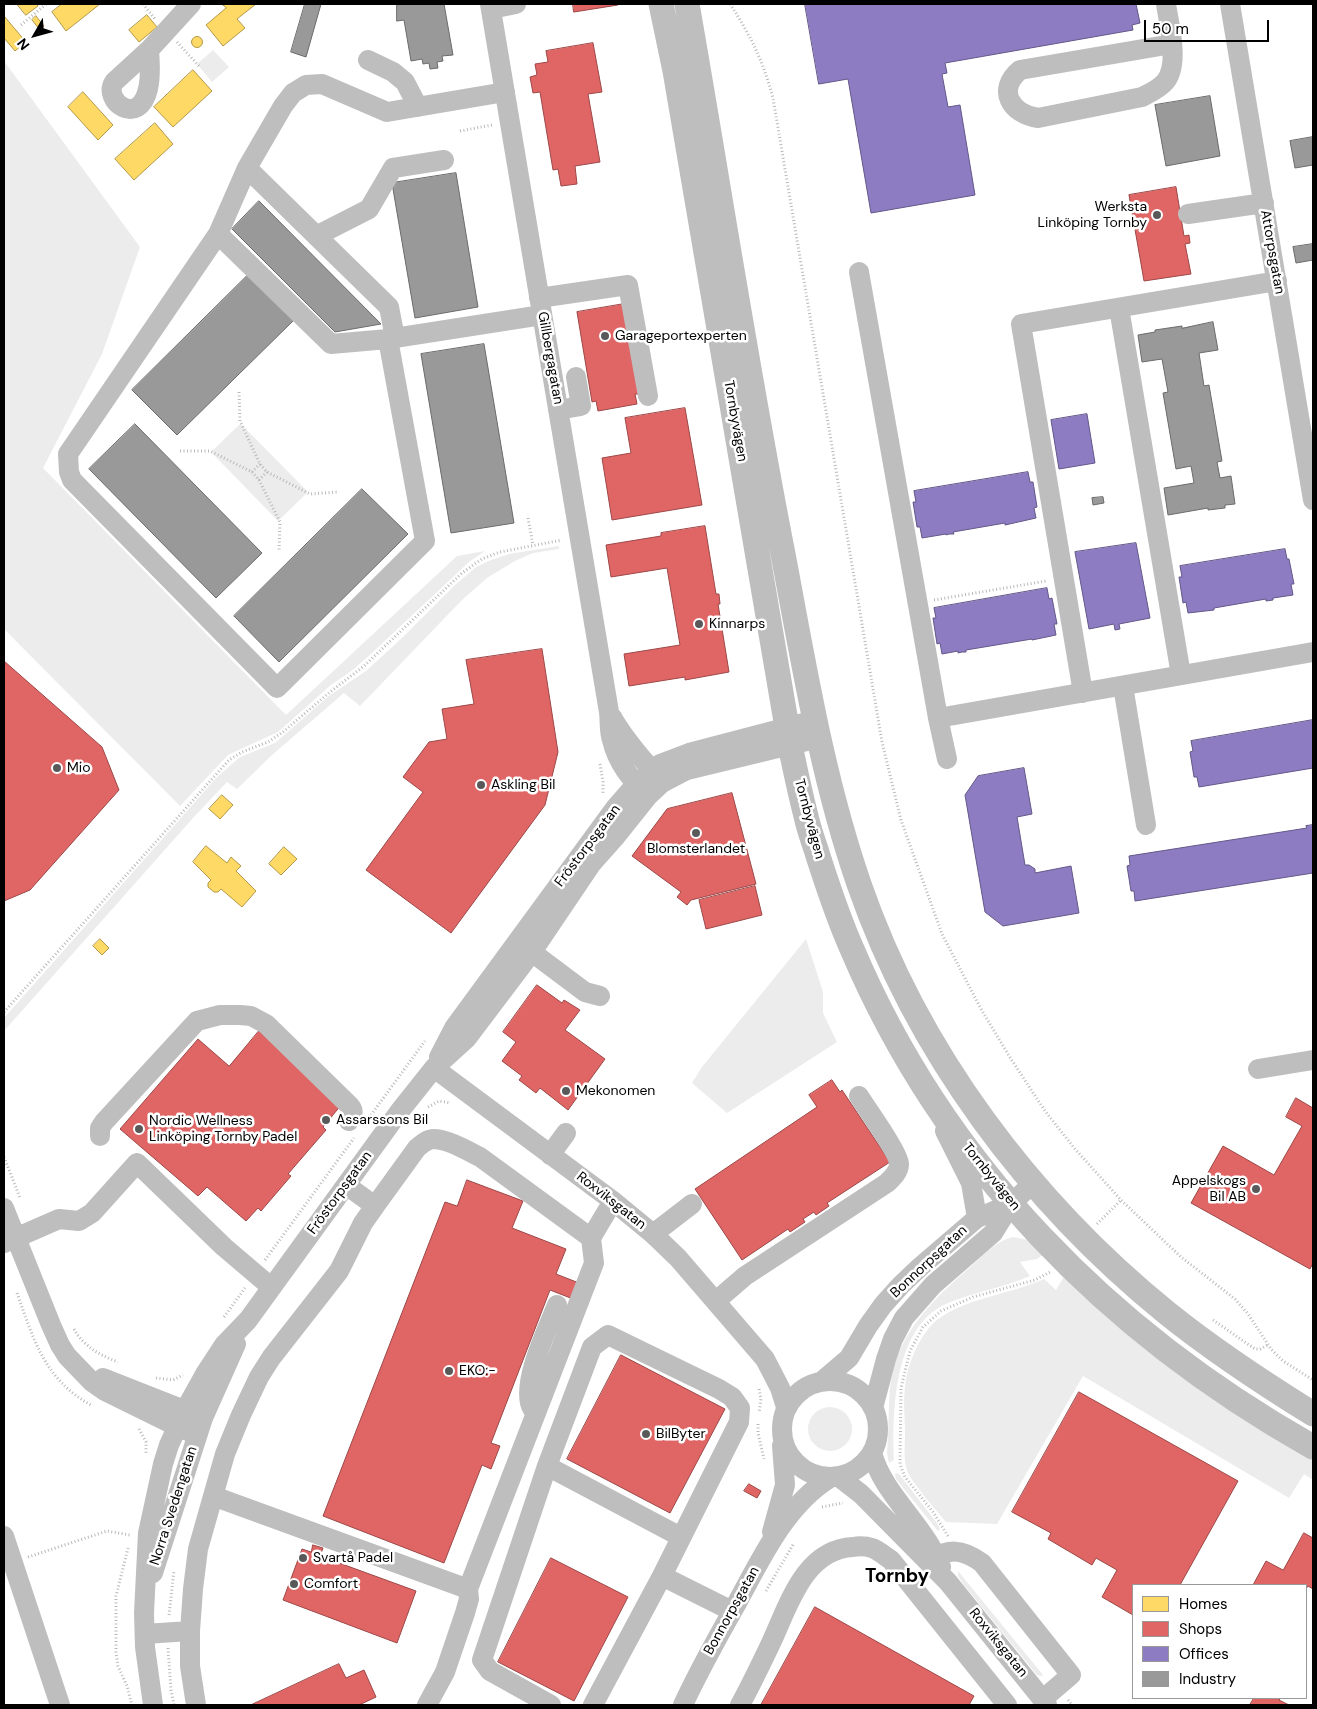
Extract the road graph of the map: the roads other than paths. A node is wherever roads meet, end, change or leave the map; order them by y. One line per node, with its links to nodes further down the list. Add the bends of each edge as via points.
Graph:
1 (191, 4): 9 (street)
2 (516, 4): 7 (street)
3 (661, 4): 34 (main road, Tornbyvägen, via 677,81)
4 (687, 4): 33 (main road, Tornbyvägen, via 757,422)
5 (1166, 4): 8 (street)
6 (1230, 4): 15 (street, Attorpsgatan)
7 (490, 6): 11 (street, Gillbergagatan)
8 (1172, 44): 8 (street, via 1171,72 1166,82 1142,97 1038,118 1018,110 1008,95 1008,85 1020,70)
9 (149, 50)
10 (368, 60): 12 (street, via 405,82)
11 (496, 94): 12 (street); 21 (street, Gillbergagatan)
12 (418, 107): 14 (street, via 387,112 322,84 306,85 293,93 283,106)
13 (444, 160): 18 (street, via 393,168 369,209)
14 (247, 168): 17 (street); 18 (street)
15 (1264, 203): 16 (street); 20 (street, Attorpsgatan)
16 (1188, 214)
17 (218, 234): 23 (street, via 331,344); 23 (street, via 68,454 67,462 72,480 277,688 425,542)
18 (316, 236): 23 (street, via 389,307)
19 (859, 272): 32 (street)
20 (1277, 281): 22 (street); 27 (street, Attorpsgatan)
21 (541, 307): 23 (street); 25 (street, via 628,285); 26 (street, Gillbergagatan)
22 (1119, 308): 29 (street); 31 (street, via 1021,324)
23 (391, 338)
24 (576, 378): 26 (street, via 581,406)
25 (648, 396)
26 (558, 410): 36 (street, Gillbergagatan, via 609,712)
27 (1312, 491)
28 (1313, 652): 29 (street)
29 (1182, 675): 30 (street)
30 (1123, 686): 31 (street); 37 (street)
31 (1083, 692): 32 (street)
32 (938, 718): 35 (street)
33 (817, 729): 34 (street, Fröstorpsgatan); 49 (main road, Tornbyvägen, via 836,812 860,887 901,983 956,1080)
34 (788, 736): 36 (street, Fröstorpsgatan, via 689,753 660,764); 43 (main road, Tornbyvägen, via 806,818 832,899 875,999)
35 (947, 759)
36 (649, 783): 38 (street, Fröstorpsgatan, via 616,808)
37 (1146, 824)
38 (525, 946): 39 (street, via 585,992); 41 (street, Fröstorpsgatan, via 454,1028)
39 (600, 996)
40 (1313, 1060): 42 (street)
41 (434, 1068): 48 (street, Roxviksgatan); 50 (street, Fröstorpsgatan)
42 (1258, 1068)
43 (915, 1071): 53 (main road, Tornbyvägen, via 974,1159); 56 (street, via 971,1184)
44 (859, 1096): 61 (street, via 895,1152 899,1163 896,1174 887,1184 745,1276)
45 (357, 1127): 47 (street, via 350,1106 266,1024 251,1016 220,1015 197,1021 104,1122)
46 (566, 1133): 48 (street)
47 (100, 1136)
48 (550, 1155): 51 (street, Roxviksgatan)
49 (1033, 1183): 53 (street, Bonnorpsgatan); 67 (main road, Tornbyvägen, via 1075,1230 1156,1304 1262,1382)
50 (346, 1185): 54 (street); 60 (street, Fröstorpsgatan)
51 (613, 1201): 57 (street, Roxviksgatan); 59 (street)
52 (692, 1204): 57 (street)
53 (1010, 1204): 56 (street, Bonnorpsgatan); 66 (street, Bonnorpsgatan, via 993,1233 933,1285 904,1318 886,1359); 71 (main road, Tornbyvägen, via 1054,1251 1128,1320 1223,1392)
54 (375, 1206): 59 (street, via 417,1148 434,1139 480,1157); 75 (street, via 339,1272 259,1377 225,1454)
55 (4, 1208): 58 (street)
56 (977, 1218): 64 (street, Bonnorpsgatan, via 901,1285 868,1326 849,1358)
57 (653, 1234): 61 (street, Roxviksgatan)
58 (17, 1237): 60 (street, via 59,1219 79,1221 92,1213 137,1163 224,1247); 69 (street, via 60,1345 80,1370)
59 (591, 1238): 68 (street, via 594,1263)
60 (271, 1287): 69 (street, Fröstorpsgatan, via 208,1368)
61 (716, 1301): 63 (street, Roxviksgatan)
62 (557, 1304): 68 (street, via 532,1373 530,1405)
63 (765, 1360): 64 (street, Roxviksgatan, via 781,1371); 65 (street, Roxviksgatan)
64 (815, 1384): 65 (street, via 797,1393); 66 (street, via 841,1382 850,1385 867,1398)
65 (786, 1407): 70 (street)
66 (873, 1408): 72 (street, via 878,1425)
67 (1312, 1411): 71 (street)
68 (536, 1414): 81 (street)
69 (190, 1422): 84 (street, Norra Svedengatan, via 163,1464 148,1533)
70 (782, 1437): 74 (street, via 793,1461 802,1468 812,1474); 78 (street, Bonnorpsgatan, via 784,1484)
71 (1305, 1442)
72 (872, 1453): 74 (street, via 855,1471); 79 (street, Roxviksgatan, via 881,1477)
73 (547, 1466): 77 (street); 77 (street, via 592,1347 608,1335 719,1389 732,1397 740,1408 739,1422); 91 (street, via 482,1660 490,1672)
74 (835, 1477): 78 (street, Bonnorpsgatan, via 818,1485 814,1501); 79 (street, Roxviksgatan)
75 (213, 1496): 81 (street); 83 (street, via 198,1549)
76 (4, 1536): 87 (street)
77 (681, 1537): 80 (street)
78 (768, 1546): 82 (street, Bonnorpsgatan)
79 (939, 1555): 86 (street, Roxviksgatan, via 948,1582); 86 (street, via 969,1554 982,1563 1071,1675)
80 (662, 1576): 82 (street); 92 (street)
81 (468, 1589): 90 (street, via 465,1613 445,1672)
82 (732, 1611): 85 (street, Bonnorpsgatan)
83 (190, 1632): 84 (street); 89 (street, via 190,1666)
84 (145, 1634): 88 (street, Norra Svedengatan)
85 (696, 1677): 93 (street, Bonnorpsgatan); 94 (street, Bonnorpsgatan)
86 (1044, 1699)
87 (60, 1705)
88 (153, 1705)
89 (196, 1705)
90 (427, 1705)
91 (551, 1705)
92 (593, 1705)
93 (668, 1705)
94 (683, 1705)
95 (740, 1705): 96 (street, via 786,1608 808,1571 831,1551 861,1546 872,1548 891,1560)
96 (1007, 1705)

